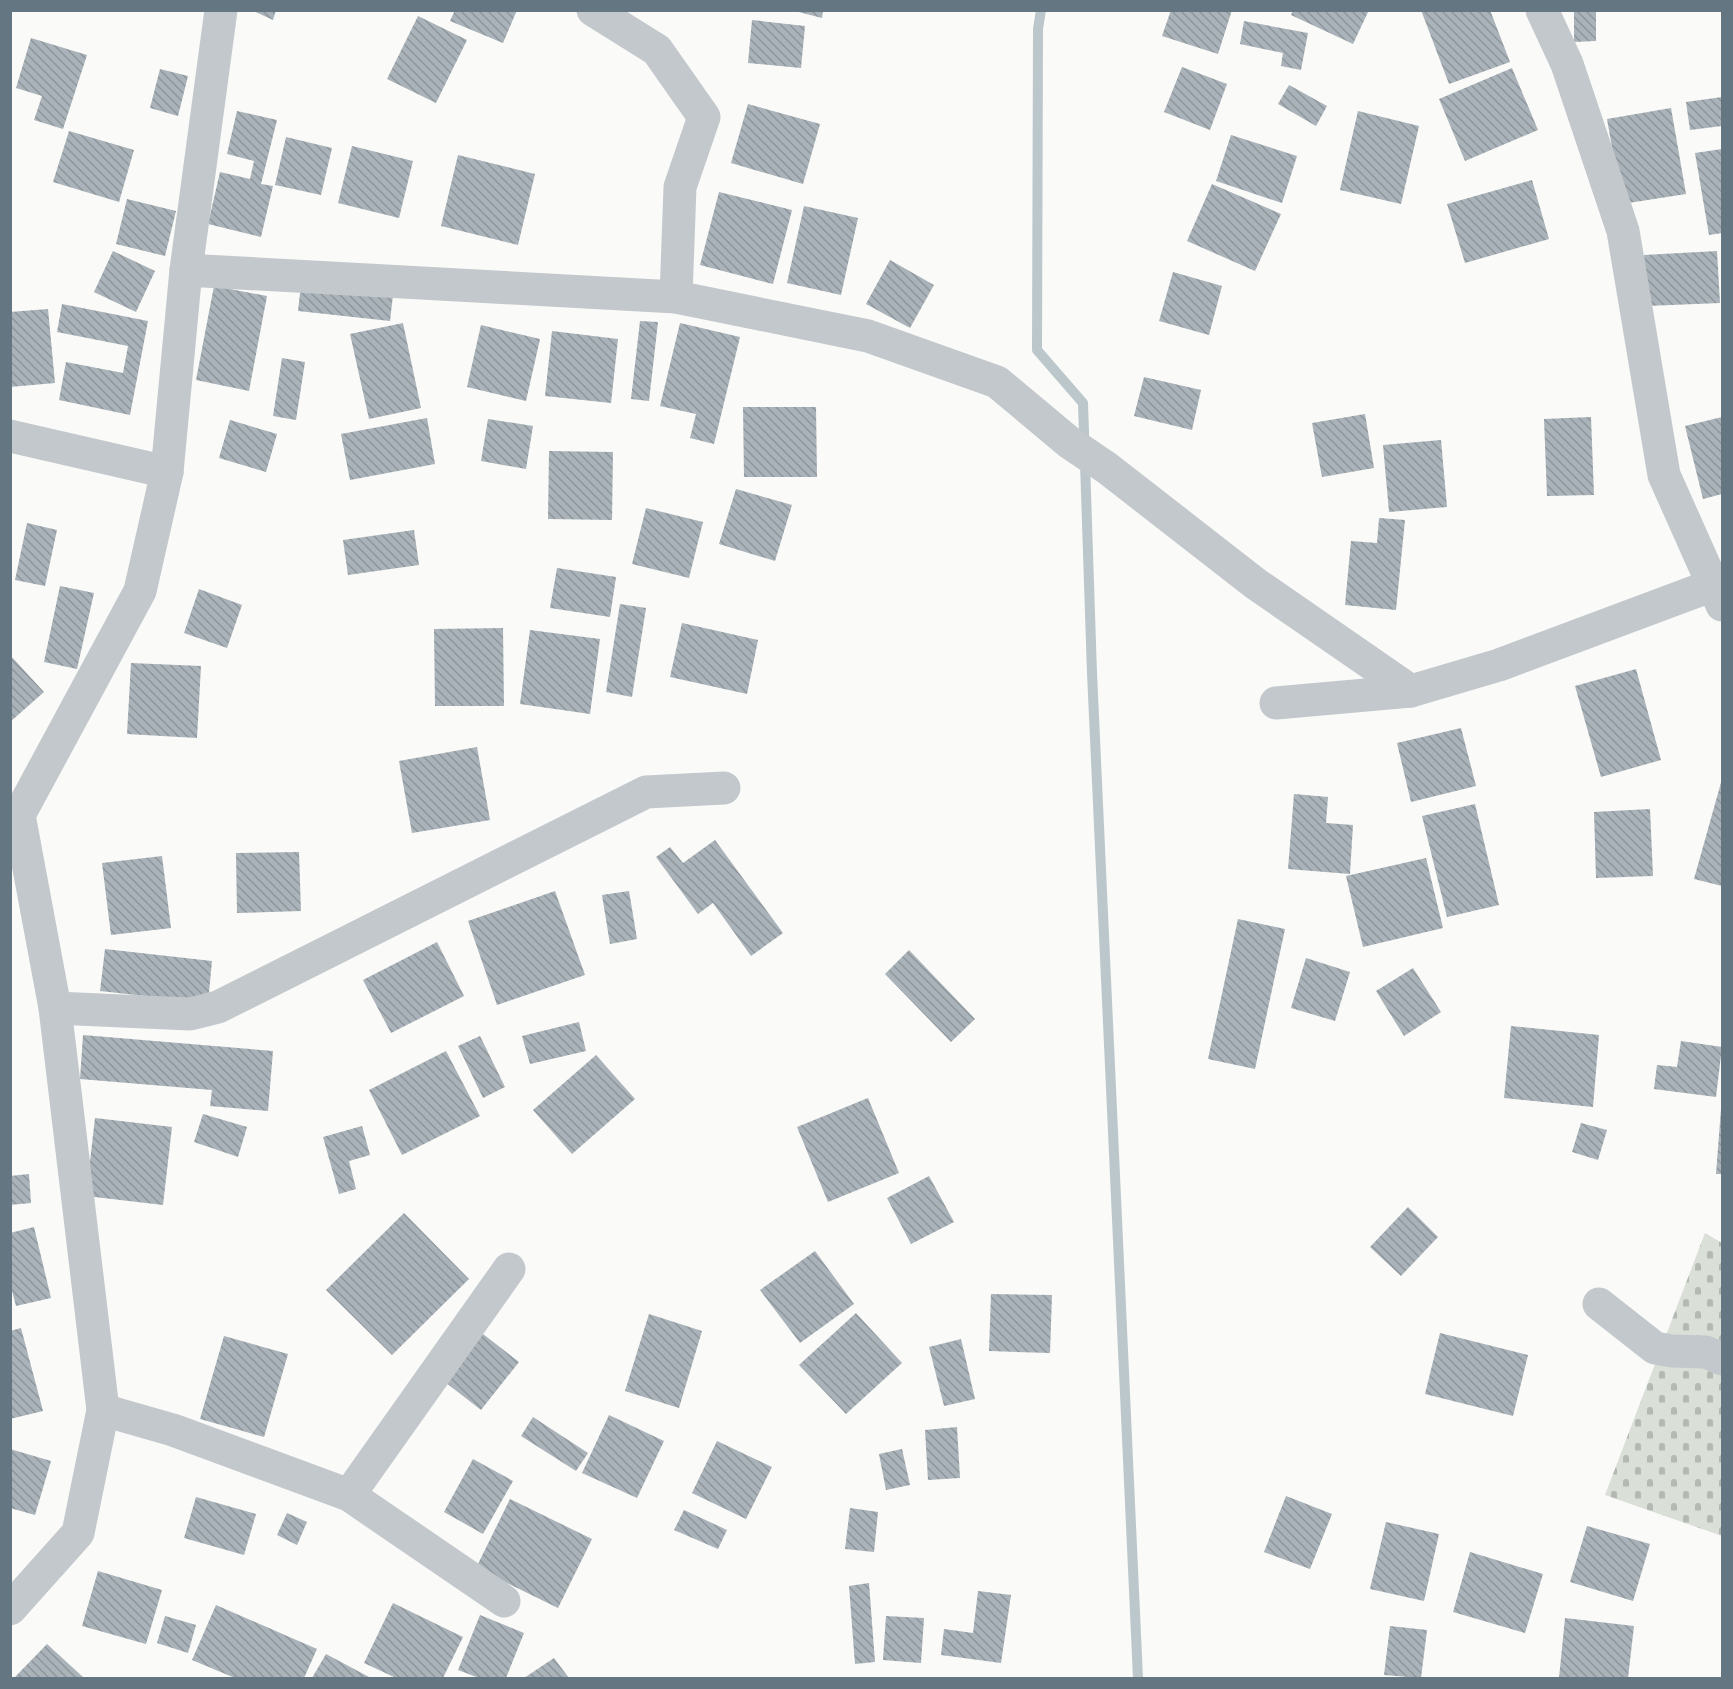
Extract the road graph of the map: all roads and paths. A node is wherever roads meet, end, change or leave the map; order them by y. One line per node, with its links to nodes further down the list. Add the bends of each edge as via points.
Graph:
1 (221, 10): 4 (street)
2 (593, 10): 5 (street, via 657,50 704,117 680,188)
3 (1542, 10): 8 (street, via 1568,64 1623,231 1664,475)
4 (186, 270): 5 (street); 7 (street)
5 (676, 297): 9 (street, via 868,336 997,382 1070,443 1256,584)
6 (10, 436): 7 (street)
7 (167, 472): 12 (street, via 140,591)
8 (1718, 595): 9 (street)
9 (1411, 691): 10 (street)
10 (1276, 703)
11 (724, 788): 13 (street, via 646,792 218,1007 190,1014)
12 (15, 817): 13 (street)
13 (55, 1008): 17 (street)
14 (509, 1269): 18 (street)
15 (1599, 1304): 16 (street, via 1655,1348 1706,1352)
16 (1722, 1359)
17 (103, 1410): 18 (street, via 173,1430); 20 (street, via 78,1533)
18 (349, 1495): 19 (street)
19 (504, 1601)
20 (10, 1609)

